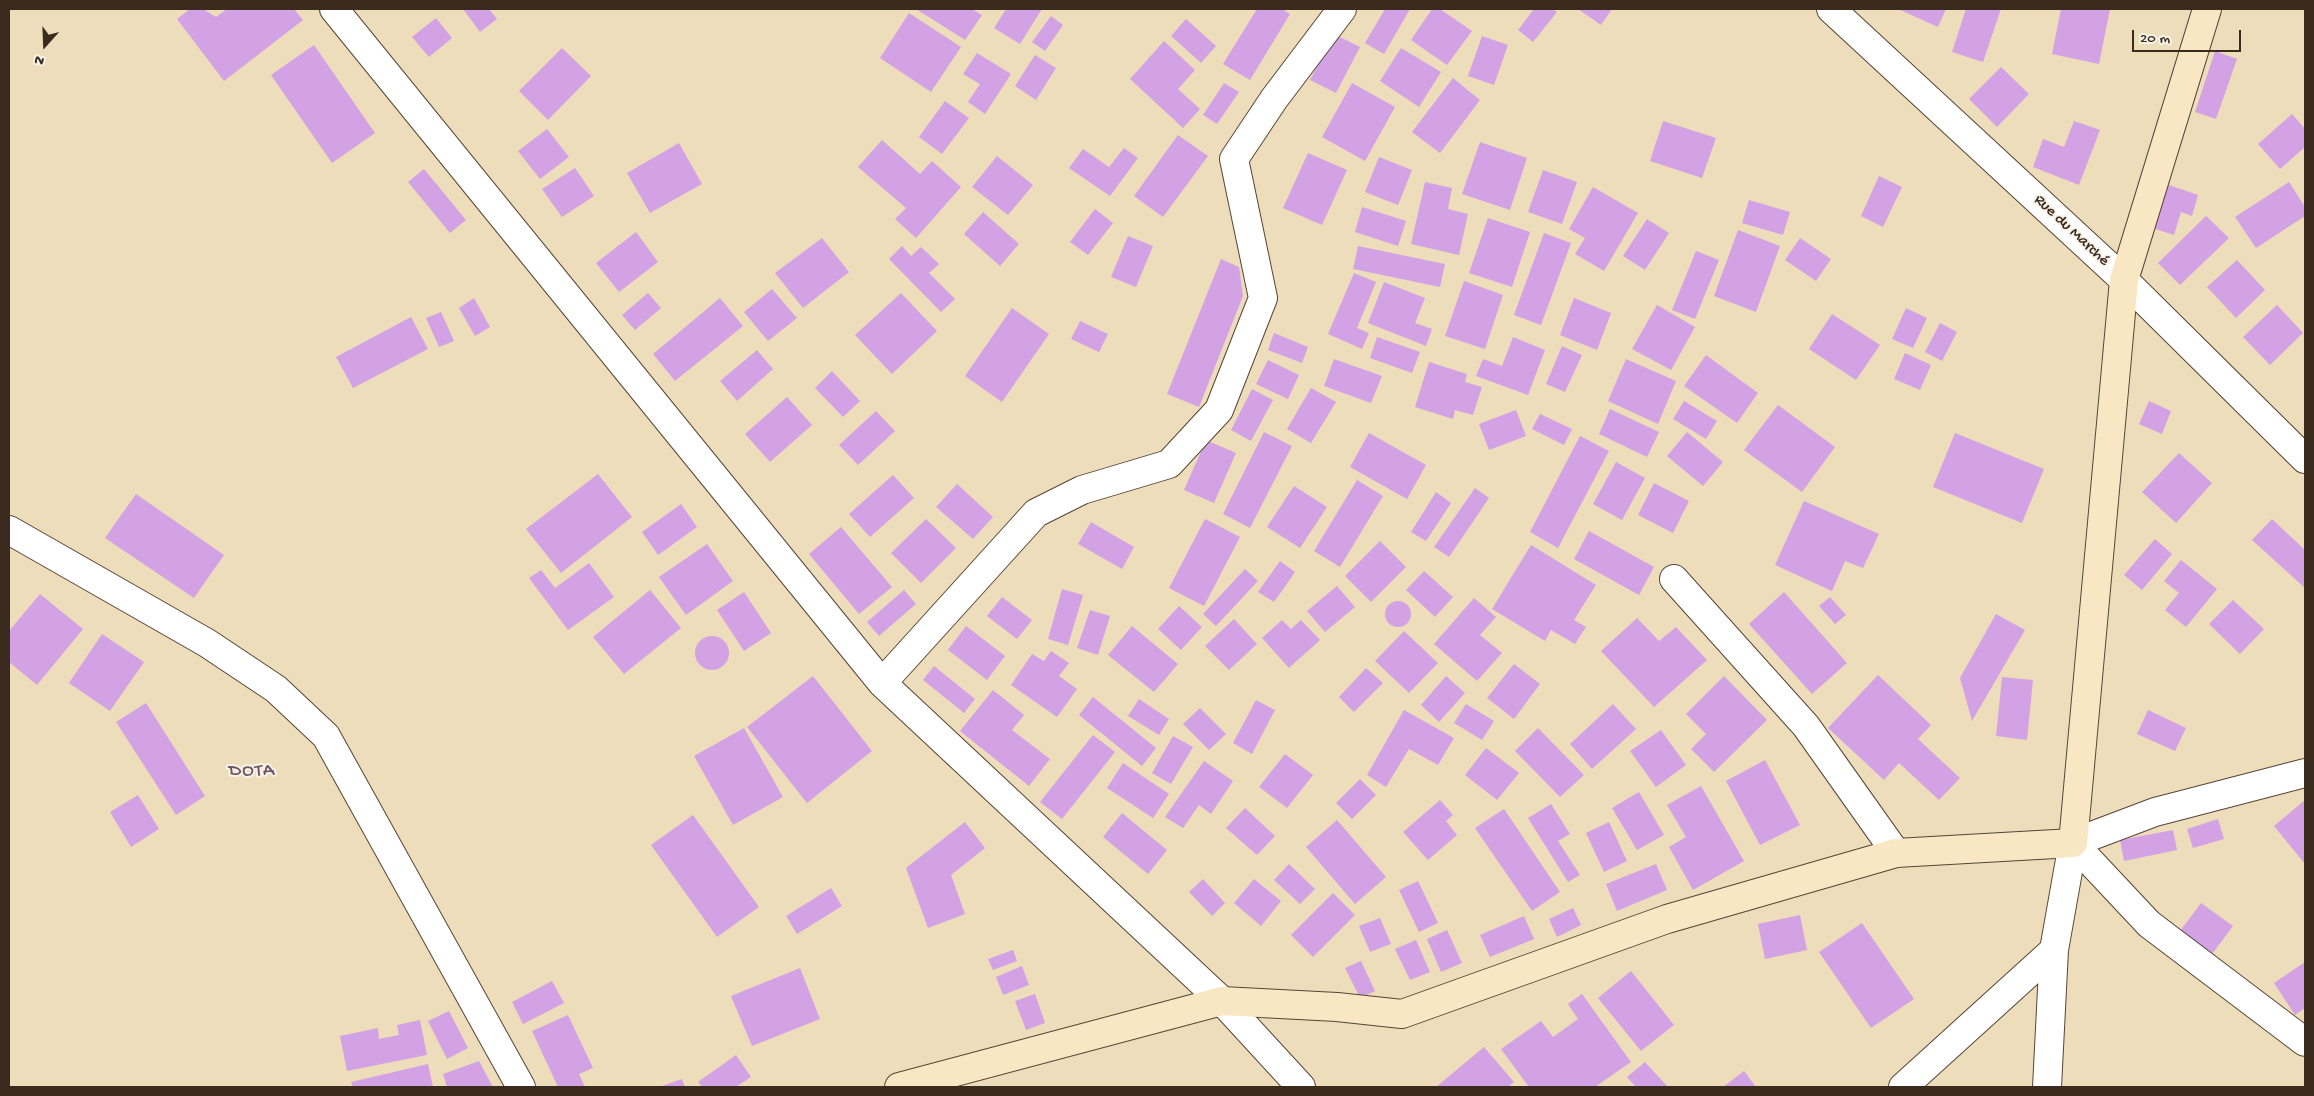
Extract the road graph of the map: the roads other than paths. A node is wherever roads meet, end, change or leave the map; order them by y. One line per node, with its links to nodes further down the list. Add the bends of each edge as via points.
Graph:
1 (334, 9): 9 (street)
2 (1342, 9): 9 (street, via 1234,159 1263,298 1219,410 1169,464 1082,490 1036,513)
3 (1831, 9): 5 (street, Rue du Marché)
4 (2208, 9): 5 (street)
5 (2124, 280): 6 (street, Rue du Marché); 11 (street)
6 (2305, 459)
7 (9, 530): 16 (street, via 207,643 276,689 326,736)
8 (1674, 579): 12 (street, via 1806,726)
9 (882, 683): 14 (street)
10 (2305, 773): 11 (street, via 2155,812)
11 (2072, 842): 12 (street); 13 (street); 15 (street, via 2149,924)
12 (1896, 853): 14 (street, via 1667,919 1402,1014)
13 (2054, 950): 19 (street); 20 (street)
14 (1222, 1001): 17 (street); 18 (street)
15 (2305, 1042)
16 (521, 1087)
17 (899, 1087)
18 (1301, 1087)
19 (1902, 1087)
20 (2047, 1087)

